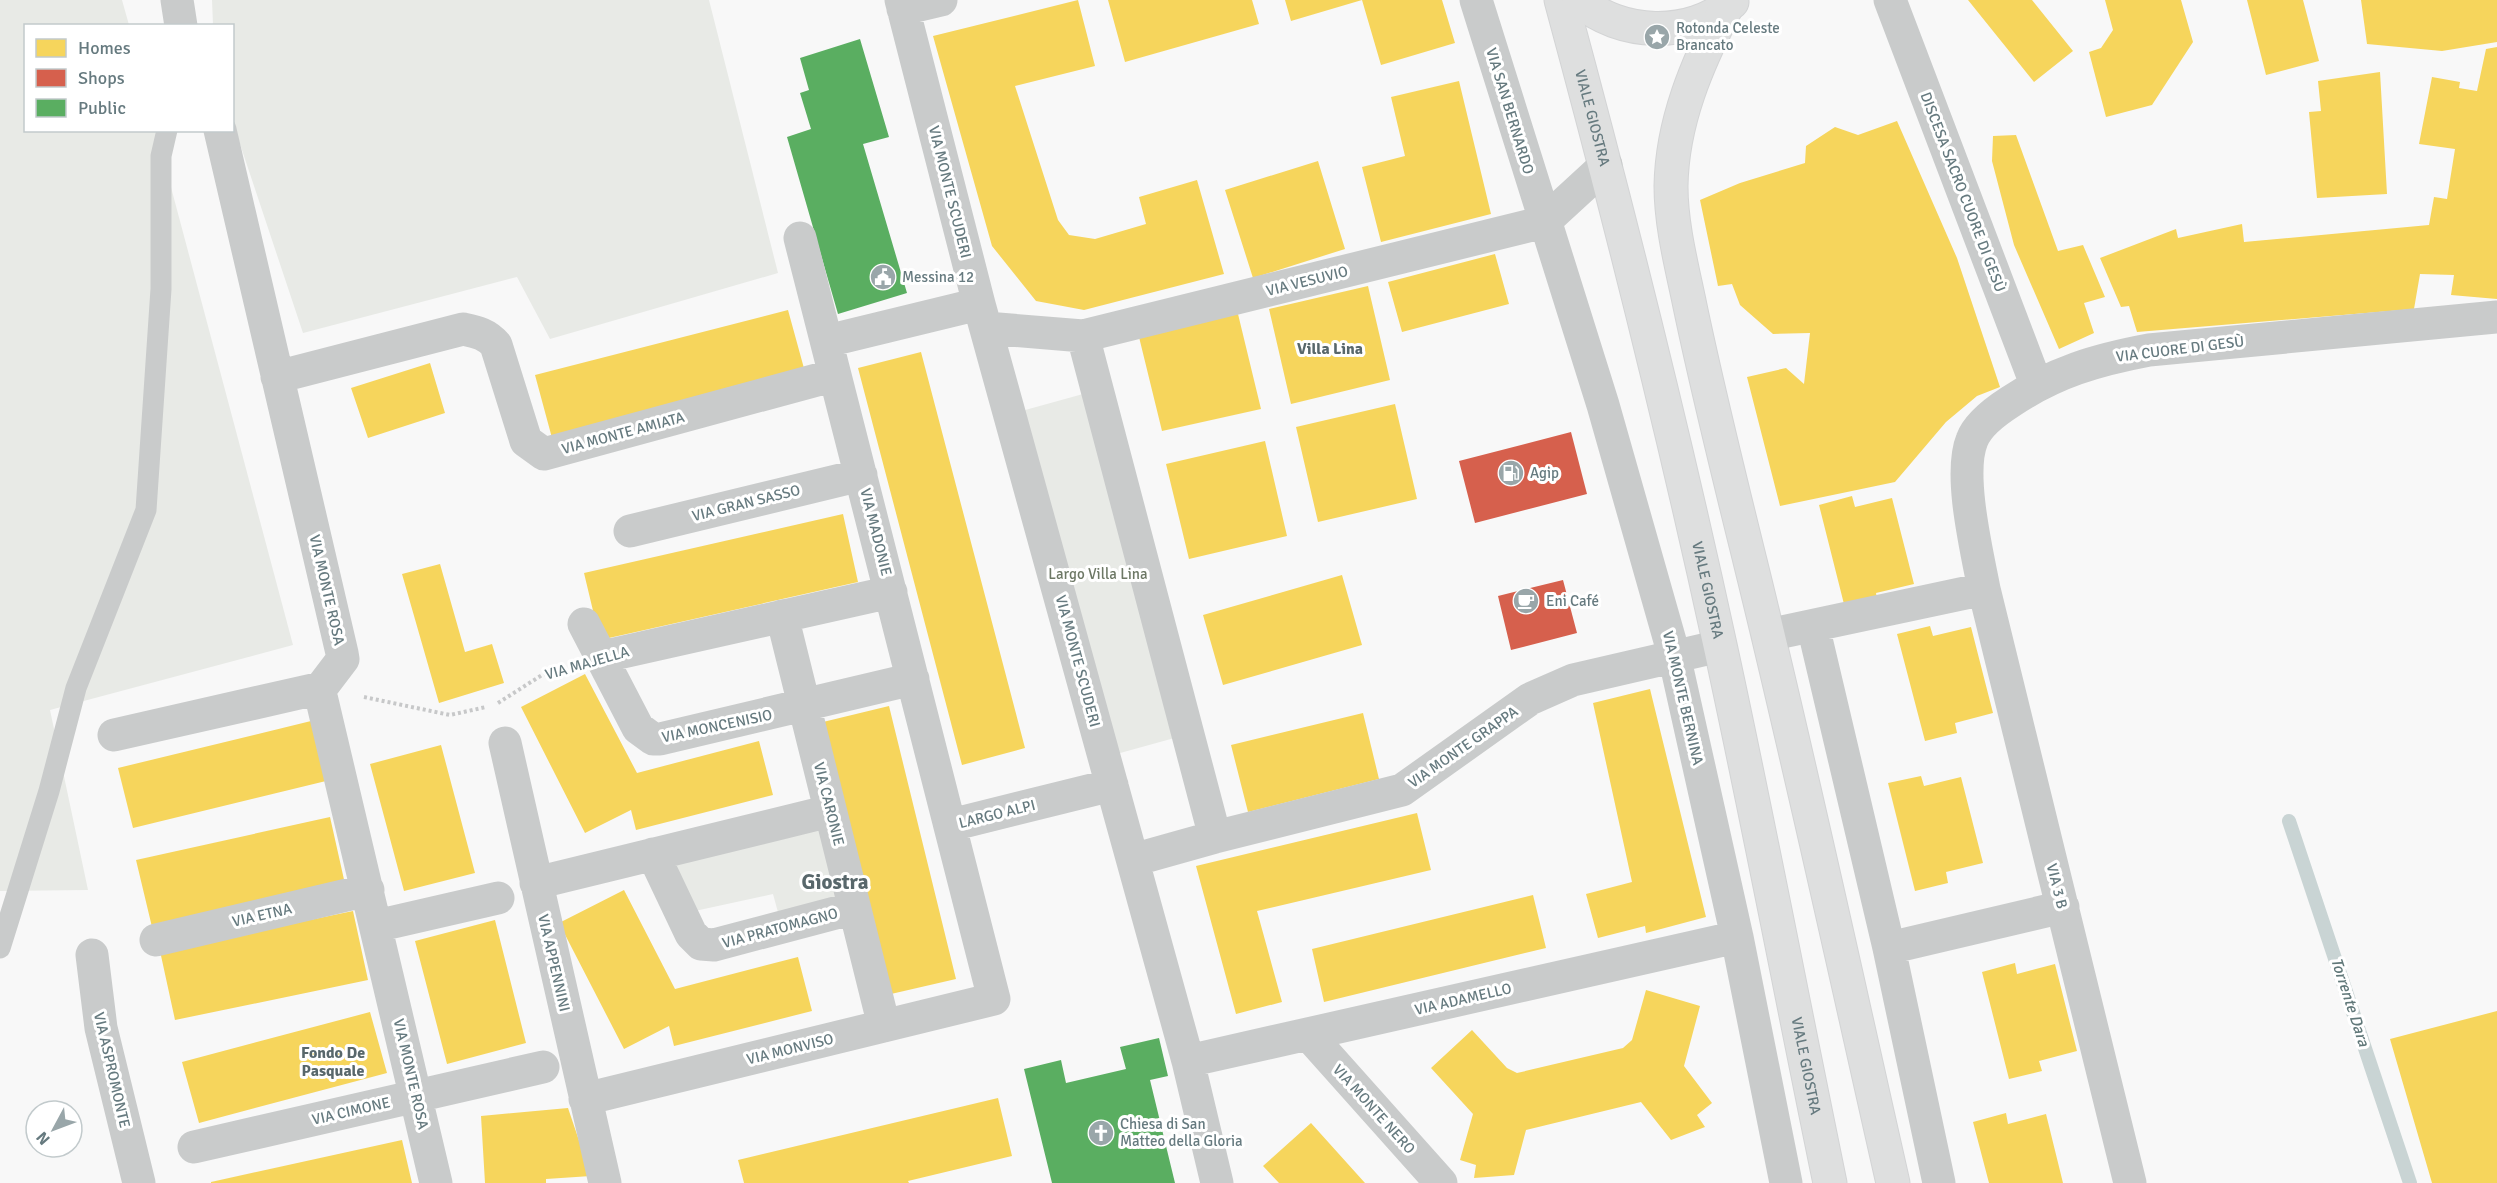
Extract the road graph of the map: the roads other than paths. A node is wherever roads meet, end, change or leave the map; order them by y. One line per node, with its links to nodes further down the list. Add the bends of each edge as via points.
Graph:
1 (177, 0): 9 (street)
2 (941, 0): 8 (street)
3 (1476, 0): 13 (street, VIA SAN BERNARDO)
4 (1562, 0): 12 (main road, VIALE GIOSTRA)
5 (1579, 0): 7 (main road, via 1590,10 1621,24 1646,29 1671,28 1700,20)
6 (1890, 0): 21 (street, DISCESA SACRO CUORE DI GESÙ)
7 (1730, 4): 29 (main road, via 1704,50 1687,94 1671,188 1680,256 1705,379)
8 (902, 5): 15 (street, VIA MONTE SCUDERI)
9 (181, 24)
10 (167, 132): 52 (lane, via 161,156 161,289 146,510 76,688)
11 (220, 132): 20 (street, VIA MONTE ROSA)
12 (1606, 165): 13 (street, VIA VESUVIO); 30 (main road, VIALE GIOSTRA)
13 (1544, 222): 17 (street, VIA VESUVIO); 31 (street, VIA MONTE BERNINA, via 1603,405)
14 (800, 238): 18 (street, VIA MADONIE)
15 (982, 316): 17 (street, VIA VESUVIO); 18 (street, VIA VESUVIO); 38 (street, VIA MONTE SCUDERI)
16 (2497, 317): 21 (street, VIA CUORE DI GESÙ, via 2149,350 2104,358)
17 (1083, 336): 41 (street)
18 (827, 341): 19 (street, VIA MADONIE)
19 (836, 375): 20 (street, VIA MONTE AMIATA, via 544,454 526,441 496,345 478,332 463,329); 22 (street, VIA MADONIE)
20 (277, 377): 34 (street, VIA MONTE ROSA, via 342,653 342,659)
21 (2036, 384): 24 (street, VIA CUORE DI GESÙ, via 2000,408 1972,439 1968,488)
22 (861, 475): 23 (street, VIA GRAN SASSO); 25 (street, VIA MADONIE)
23 (630, 531)
24 (1984, 589): 28 (street); 47 (street, VIA 3 B)
25 (891, 592): 26 (street, VIA MAJELLA); 33 (street, VIA MADONIE)
26 (782, 616): 32 (street, VIA MAJELLA); 35 (street, VIA CARONIE)
27 (584, 624): 32 (street, VIA MONCENISIO)
28 (1813, 626): 29 (street); 53 (street)
29 (1768, 635): 72 (main road)
30 (1720, 646): 31 (street, VIA MONTE GRAPPA); 71 (main road, VIALE GIOSTRA)
31 (1674, 656): 41 (street, VIA MONTE GRAPPA, via 1550,689 1508,714 1402,790); 50 (street, VIA MONTE BERNINA)
32 (601, 657): 35 (street, VIA MONCENISIO, via 638,728 653,739)
33 (913, 679): 35 (street, VIA MONCENISIO); 40 (street, VIA MADONIE)
34 (321, 688): 36 (street); 45 (street, VIA MONTE ROSA)
35 (804, 706): 39 (street, VIA CARONIE)
36 (114, 735)
37 (505, 743): 44 (street, VIA APPENNINI)
38 (1112, 785): 40 (street, LARGO ALPI); 43 (street, VIA MONTE SCUDERI)
39 (830, 811): 42 (street); 48 (street, VIA CARONIE)
40 (951, 825): 55 (street, LARGO ALPI)
41 (1215, 837): 43 (street, VIA MONTE GRAPPA)
42 (653, 854): 44 (street); 48 (street, VIA PRATOMAGNO, via 691,934 701,944 714,945)
43 (1133, 860): 58 (street, VIA MONTE SCUDERI)
44 (536, 883): 61 (street, VIA APPENNINI)
45 (368, 890): 49 (street, VIA MONTE ROSA); 51 (street, VIA ETNA)
46 (498, 898): 49 (street)
47 (2063, 906): 53 (street); 74 (street, VIA 3 B)
48 (854, 908): 56 (street, VIA CARONIE)
49 (376, 926): 60 (street, VIA MONTE ROSA)
50 (1737, 937): 57 (street, VIA ADAMELLO); 70 (street, VIA MONTE BERNINA)
51 (156, 940)
52 (0, 948)
53 (1889, 948): 73 (street)
54 (92, 955): 64 (street, VIA ASPROMONTE, via 101,1028)
55 (994, 999): 56 (street, VIA MONVISO)
56 (884, 1026): 61 (street, VIA MONVISO)
57 (1308, 1034): 58 (street, VIA ADAMELLO); 69 (street, VIA MONTE NERO)
58 (1188, 1061): 63 (street, VIA MONTE SCUDERI)
59 (543, 1067): 60 (street, VIA CIMONE)
60 (416, 1096): 62 (street, VIA CIMONE); 65 (street, VIA MONTE ROSA)
61 (585, 1099): 66 (street, VIA APPENNINI)
62 (194, 1147)
63 (1209, 1150): 67 (street, VIA MONTE SCUDERI); 68 (street)
64 (139, 1183)
65 (436, 1183)
66 (604, 1183)
67 (1216, 1183)
68 (1241, 1183)
69 (1441, 1183)
70 (1786, 1183)
71 (1830, 1183)
72 (1893, 1183)
73 (1939, 1183)
74 (2130, 1183)

